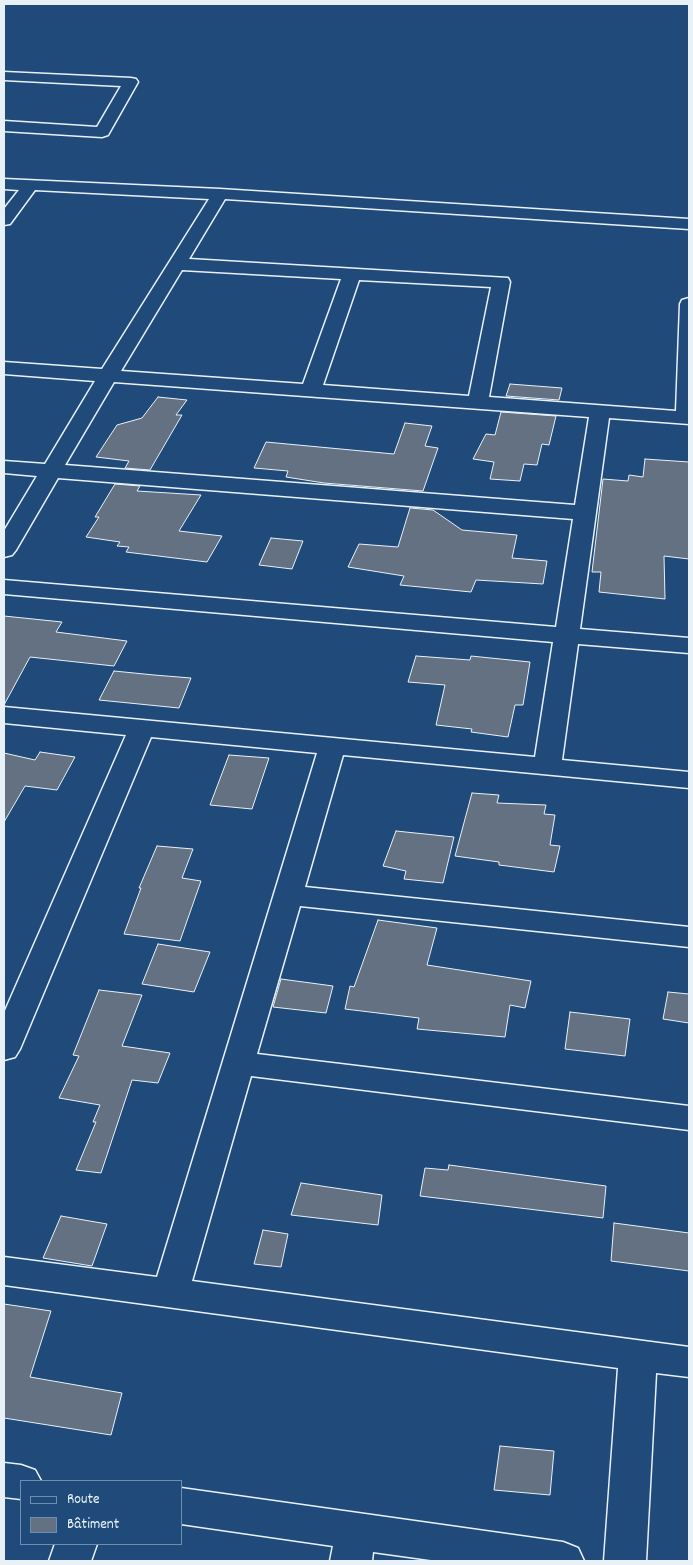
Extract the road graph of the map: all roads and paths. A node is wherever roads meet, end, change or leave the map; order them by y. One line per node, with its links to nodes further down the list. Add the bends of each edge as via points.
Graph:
1 (4, 76): 2 (street, via 131,82 102,132)
2 (4, 126)
3 (4, 184): 4 (street)
4 (31, 185): 5 (street); 6 (street)
5 (220, 194): 7 (street); 8 (street)
6 (4, 220)
7 (689, 224)
8 (177, 264): 9 (street); 13 (street)
9 (352, 274): 14 (street); 15 (street, via 501,282)
10 (689, 304): 11 (street)
11 (689, 354): 17 (street)
12 (4, 368): 13 (street)
13 (108, 376): 14 (street); 19 (street)
14 (311, 391): 15 (street)
15 (478, 403): 16 (street)
16 (600, 412): 17 (street); 20 (street)
17 (688, 418)
18 (4, 467): 19 (street)
19 (51, 470): 20 (street); 21 (street)
20 (585, 513): 23 (street)
21 (4, 550)
22 (4, 586): 23 (street)
23 (567, 636): 24 (street); 28 (street)
24 (689, 646)
25 (4, 715): 26 (street)
26 (142, 728): 27 (street); 32 (street)
27 (332, 746): 28 (street); 30 (street)
28 (548, 767): 29 (street)
29 (689, 780)
30 (288, 895): 31 (street); 33 (street)
31 (689, 938)
32 (4, 1049)
33 (238, 1063): 34 (street); 36 (street)
34 (689, 1118)
35 (4, 1271): 36 (street)
36 (170, 1293): 37 (street)
37 (638, 1355): 38 (street); 46 (street)
38 (689, 1362)
39 (4, 1480): 40 (street)
40 (20, 1482)
41 (182, 1506): 43 (street)
42 (76, 1545): 44 (street)
43 (354, 1546): 45 (street)
44 (70, 1561)
45 (563, 1561)
46 (625, 1561)

